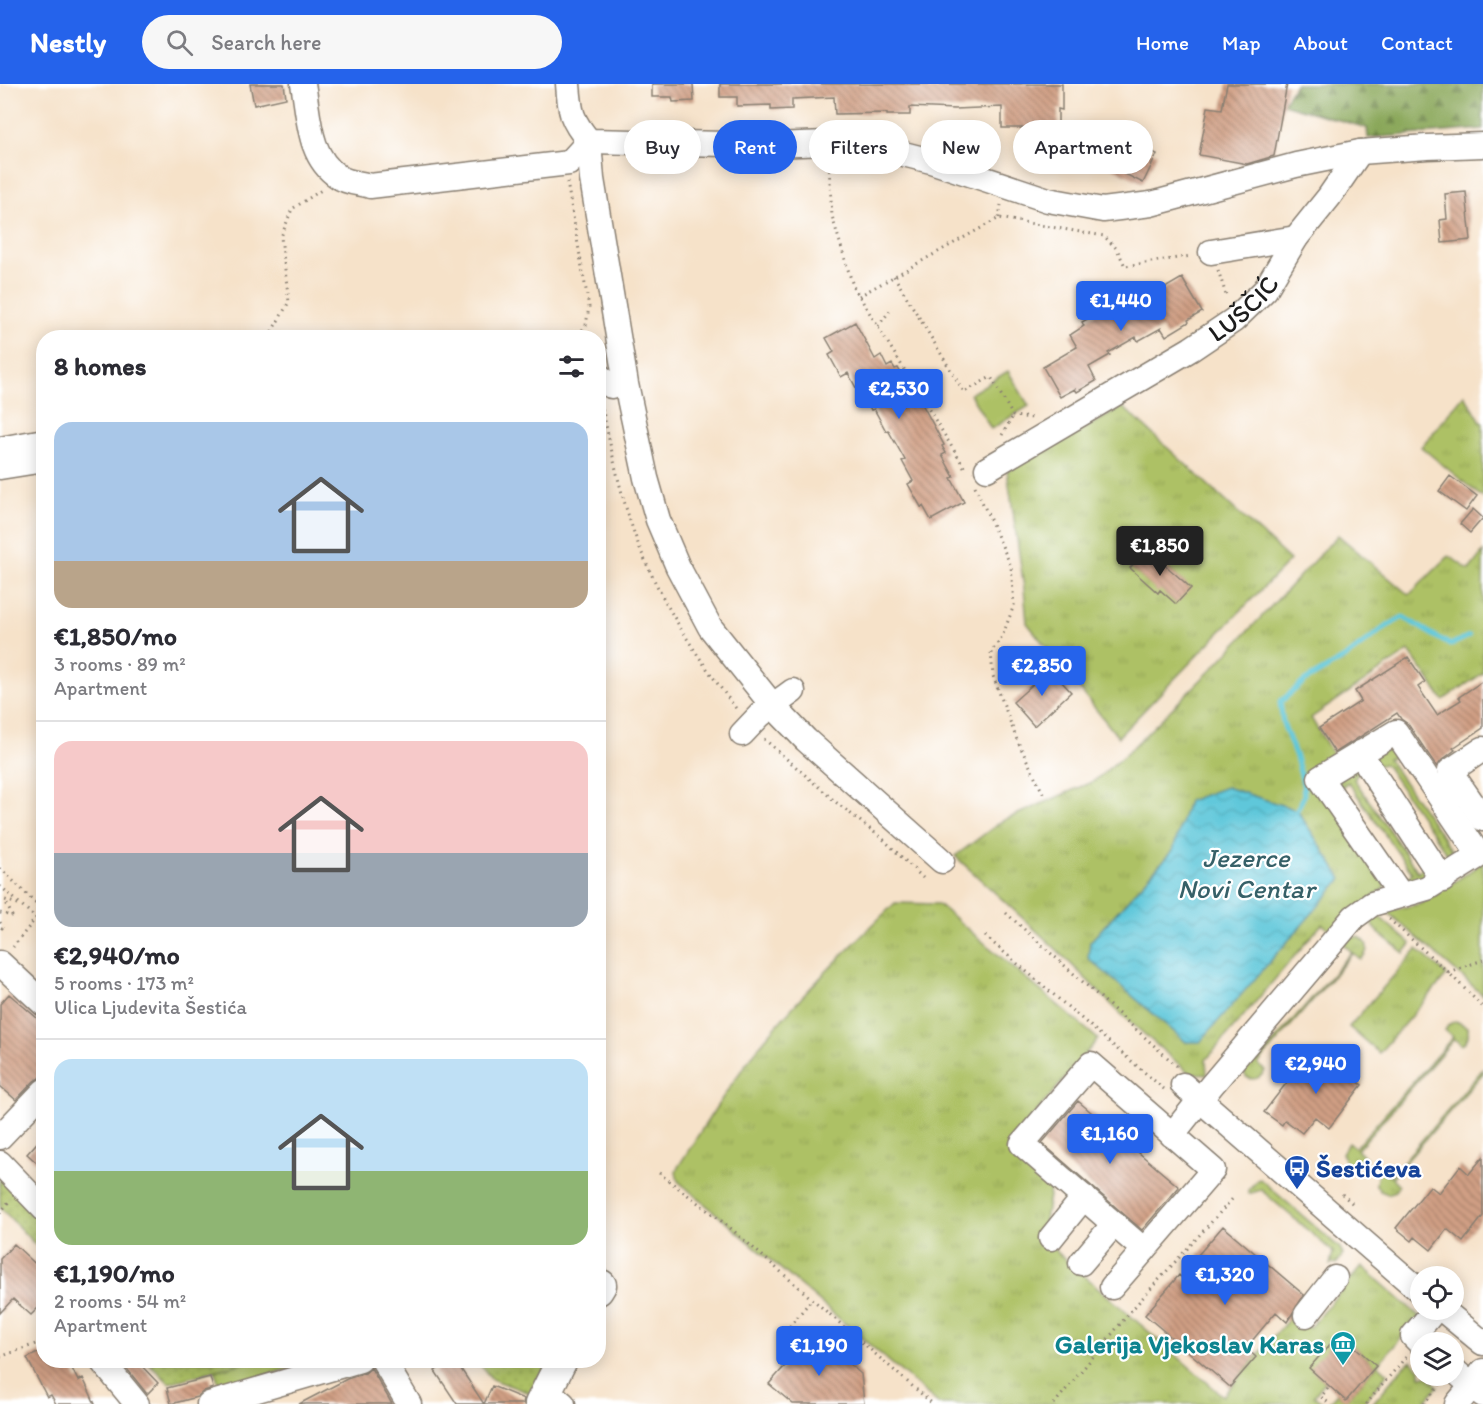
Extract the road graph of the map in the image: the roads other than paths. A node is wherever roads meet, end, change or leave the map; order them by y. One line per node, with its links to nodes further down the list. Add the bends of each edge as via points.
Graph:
1 (303, 84): 3 (street, via 315,150 339,178 370,186 569,163)
2 (568, 84): 3 (street, via 575,125)
3 (589, 141): 5 (street, via 828,143 882,148 1048,200 1103,210 1151,204); 8 (street, via 613,310)
4 (1483, 146): 5 (street)
5 (1359, 152): 6 (street, LUŠČIĆ)
6 (1296, 238): 7 (street); 14 (street, LUŠČIĆ, via 1265,290 1234,320 1191,349)
7 (1205, 253)
8 (607, 356): 16 (street, via 658,520 678,567 710,627)
9 (606, 385): 16 (street, via 647,532 665,574 726,672)
10 (36, 442): 11 (street)
11 (0, 449)
12 (36, 461): 13 (street)
13 (0, 467)
14 (975, 473)
15 (793, 691): 16 (street)
16 (766, 710): 17 (street); 22 (street, via 806,740)
17 (750, 738)
18 (1483, 750): 20 (street, via 1450,771)
19 (1360, 753): 21 (street, via 1396,732); 23 (street); 24 (street, via 1320,778)
20 (1483, 819)
21 (1481, 854): 23 (street)
22 (932, 870)
23 (1443, 880): 24 (street)
24 (1401, 895): 27 (street, via 1372,904 1349,924)
25 (0, 963): 26 (street)
26 (36, 997)
27 (1191, 1092): 29 (street); 39 (street)
28 (36, 1099): 30 (street)
29 (1172, 1135): 32 (street, via 1091,1064 1022,1144); 36 (street, via 1213,1170)
30 (0, 1137)
31 (0, 1163): 33 (street)
32 (1084, 1197): 34 (street); 35 (street)
33 (36, 1201)
34 (1114, 1224): 36 (street); 37 (street)
35 (1051, 1238)
36 (1144, 1250): 40 (street)
37 (1081, 1263)
38 (1335, 1278): 41 (street)
39 (1410, 1282)
40 (1112, 1287)
41 (1306, 1315)
42 (1427, 1320): 44 (street)
43 (1456, 1320): 45 (street)
44 (1416, 1332)
45 (1483, 1342)
46 (108, 1368): 53 (street)
47 (333, 1368): 54 (street)
48 (388, 1368): 55 (street)
49 (560, 1368): 52 (main road)
50 (1464, 1380): 51 (street)
51 (1479, 1384): 56 (street)
52 (550, 1399)
53 (137, 1404)
54 (209, 1404)
55 (409, 1404)
56 (1457, 1404)

